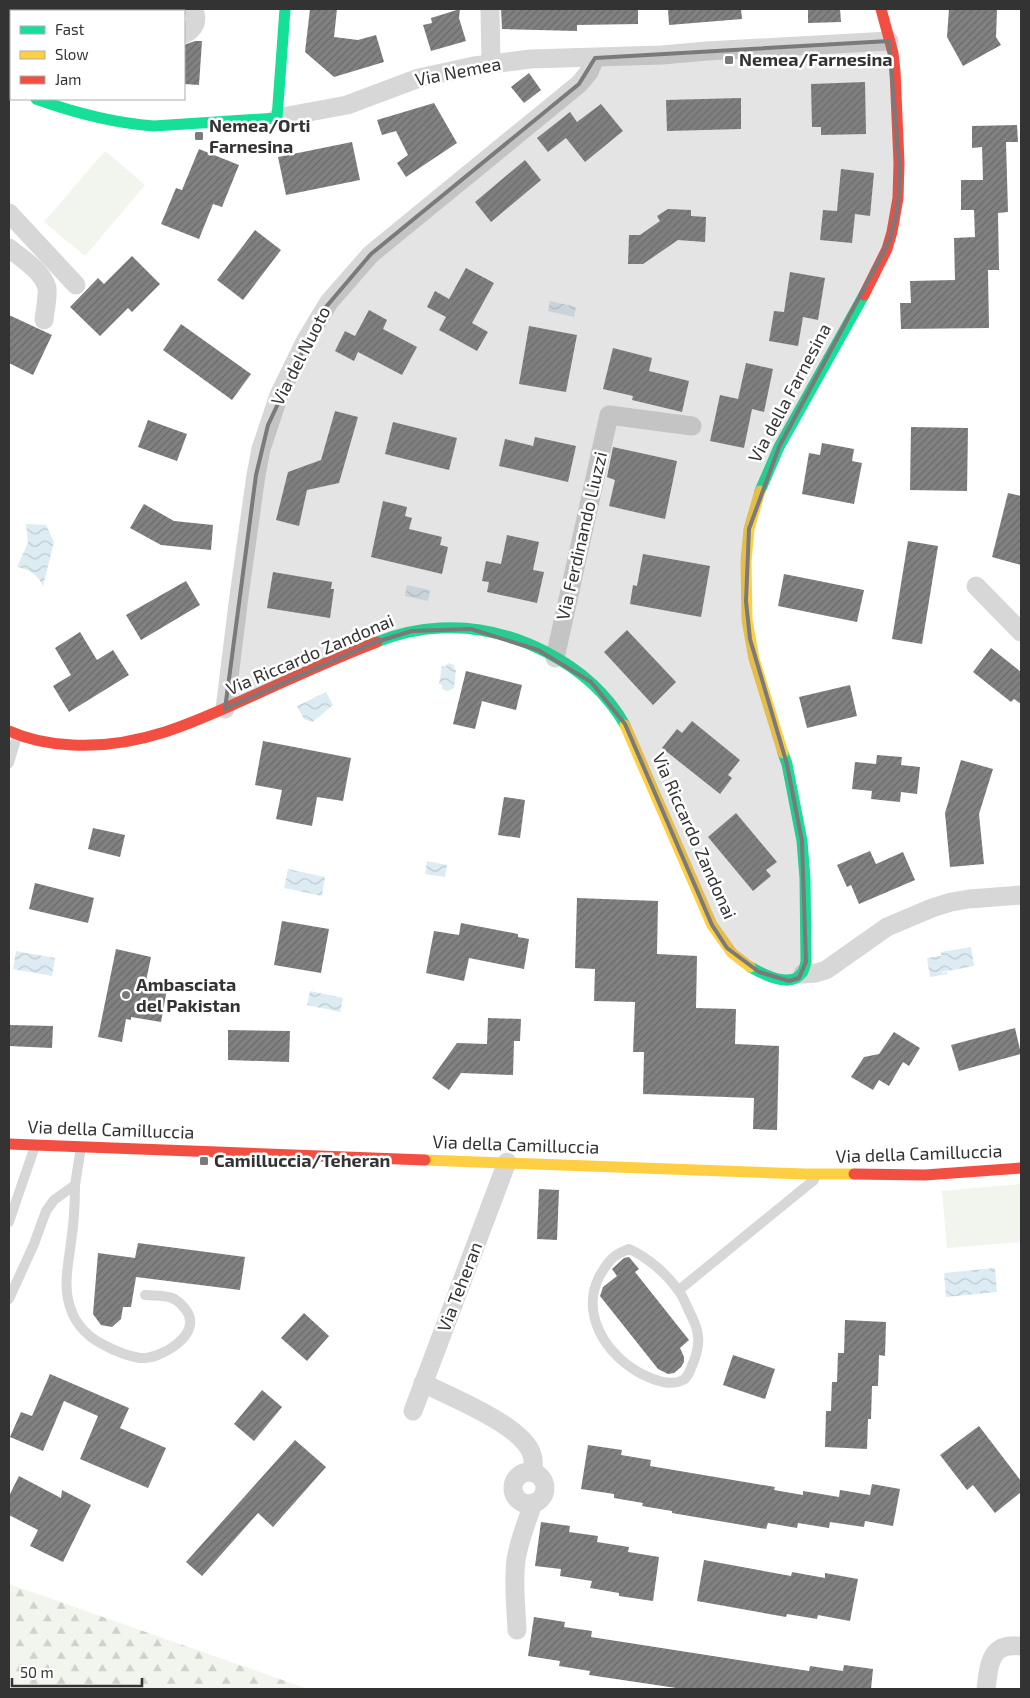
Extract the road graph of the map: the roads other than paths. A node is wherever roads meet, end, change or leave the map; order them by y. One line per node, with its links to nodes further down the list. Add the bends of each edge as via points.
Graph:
1 (193, 9): 5 (street, via 196,24)
2 (285, 9): 10 (street)
3 (490, 9): 8 (street)
4 (880, 9): 6 (street, Via della Farnesina)
5 (185, 34)
6 (889, 41): 7 (street, Via Nemea); 23 (street, Via della Farnesina, via 898,107 900,173 898,207 890,240 879,267 770,466 749,529 746,561 747,620 754,659 787,764 802,841 806,962)
7 (595, 58): 8 (street, Via Nemea, via 531,59); 19 (street, Via del Nuoto, via 579,84 371,254 329,302 306,340 279,395 261,449)
8 (491, 64): 10 (street, Via Nemea, via 418,78 340,106)
9 (39, 100): 10 (street, Via Nemea, via 90,118 135,125)
10 (277, 118)
11 (9, 213): 13 (street)
12 (9, 248): 14 (street, via 45,283)
13 (76, 285)
14 (44, 320)
15 (692, 426): 18 (street, Via Ferdinando Liuzzi, via 609,415)
16 (976, 586): 17 (street)
17 (1021, 632)
18 (555, 658): 19 (street, Via Riccardo Zandonai, via 524,643 486,631 426,629 373,643); 23 (street, Via Riccardo Zandonai, via 604,694 625,724 712,925 728,948 751,968 774,977 789,981)
19 (225, 709): 20 (street, Via Riccardo Zandonai, via 163,735 111,746 69,745)
20 (13, 733): 21 (lane)
21 (9, 763)
22 (1021, 895): 23 (street, via 968,899 932,908 887,928 826,970)
23 (803, 974)
24 (9, 1144): 25 (street, Via della Camilluccia)
25 (36, 1145): 26 (street, Via della Camilluccia); 31 (lane)
26 (81, 1146): 27 (street, Via della Camilluccia); 30 (lane)
27 (507, 1162): 29 (street, Via della Camilluccia); 35 (street, Via Teheran)
28 (1021, 1168): 29 (street, Via della Camilluccia, via 925,1175)
29 (821, 1175): 32 (lane)
30 (76, 1186): 33 (lane, via 68,1298 83,1332 115,1351 141,1358 161,1354 185,1337 190,1328 190,1315 172,1298); 34 (lane, via 54,1200 46,1211)
31 (9, 1222)
32 (679, 1290): 32 (lane, via 640,1254 628,1249 615,1256 604,1268 596,1285 593,1300 602,1339 627,1366 660,1382 683,1380 689,1373 698,1345 697,1328)
33 (145, 1295)
34 (9, 1298)
35 (424, 1383): 36 (street, Via Teheran); 37 (street, via 494,1419 517,1435 532,1452 532,1472 518,1476 514,1490 518,1499 533,1503 516,1558)
36 (412, 1411)
37 (517, 1630)
38 (1021, 1646): 39 (street, via 1004,1647 996,1652 991,1660)
39 (986, 1689)

